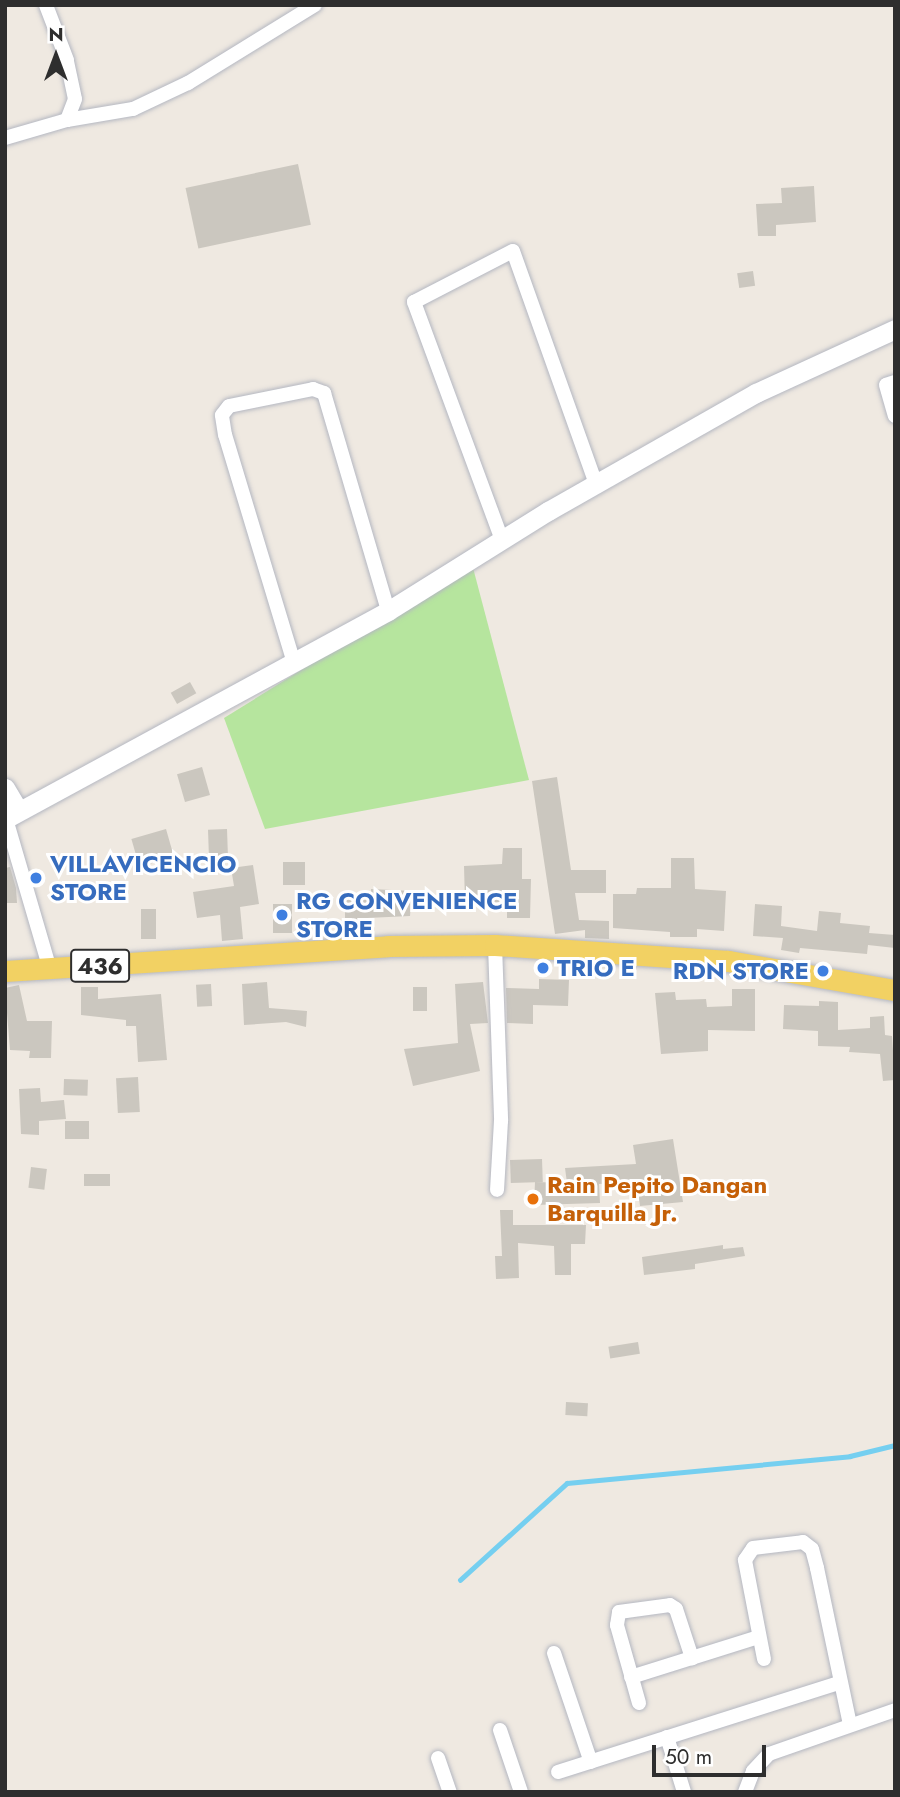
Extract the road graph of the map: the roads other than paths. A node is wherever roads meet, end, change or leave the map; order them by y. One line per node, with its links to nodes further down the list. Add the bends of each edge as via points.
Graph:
1 (46, 5): 3 (street, via 67,60 75,99)
2 (315, 5): 3 (street, via 188,83 133,109)
3 (67, 120): 4 (street)
4 (5, 138)
5 (895, 329): 8 (street, via 756,393)
6 (895, 382): 7 (street, via 886,385)
7 (895, 416)
8 (596, 484): 9 (street); 9 (street, via 513,251 414,302)
9 (502, 540): 10 (street)
10 (388, 611): 11 (street); 11 (street, via 324,393 313,390 229,407 222,415 225,435)
11 (294, 663): 13 (street)
12 (5, 788): 13 (street)
13 (10, 816): 15 (street)
14 (495, 945): 15 (main road, 436, via 295,951); 17 (main road, 436, via 728,961); 18 (street, via 500,1121)
15 (50, 969): 16 (main road, 436)
16 (5, 971)
17 (895, 990)
18 (497, 1191)
19 (760, 1637): 21 (street); 22 (street); 24 (street, via 746,1573 747,1553 803,1542 811,1549 817,1568)
20 (555, 1653): 31 (street)
21 (692, 1658): 23 (street); 23 (street, via 676,1609 670,1605 628,1608 619,1612 617,1625)
22 (764, 1659)
23 (631, 1677): 25 (street)
24 (838, 1683): 27 (street); 29 (street)
25 (639, 1703)
26 (895, 1710): 27 (street)
27 (850, 1724): 36 (street, via 769,1754 753,1771)
28 (499, 1730): 34 (street)
29 (667, 1737): 31 (street); 35 (street)
30 (438, 1758): 33 (street)
31 (591, 1762): 32 (street)
32 (558, 1772)
33 (450, 1792)
34 (521, 1792)
35 (684, 1792)
36 (745, 1792)

